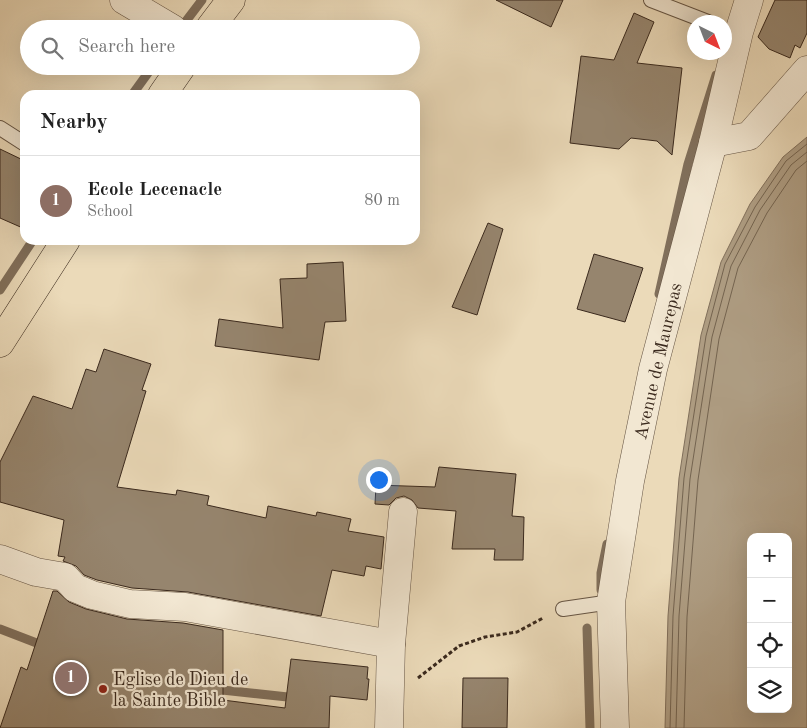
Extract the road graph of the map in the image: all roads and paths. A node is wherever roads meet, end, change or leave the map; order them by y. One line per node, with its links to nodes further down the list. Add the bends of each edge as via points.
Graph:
1 (124, 0): 6 (street)
2 (231, 0): 7 (main road)
3 (651, 0): 5 (lane)
4 (749, 0): 8 (street, Avenue de Maurepas)
5 (690, 15)
6 (158, 20)
7 (216, 20)
8 (732, 30)
9 (727, 60): 15 (street, Avenue de Maurepas)
10 (807, 70): 15 (street, via 749,136)
11 (176, 75): 12 (main road)
12 (165, 90)
13 (0, 128): 14 (lane)
14 (20, 141)
15 (713, 143): 20 (street, Avenue de Maurepas, via 653,369 630,481)
16 (63, 245): 17 (main road)
17 (0, 343)
18 (403, 512): 22 (street)
19 (0, 559): 22 (street, via 36,572 66,578 75,588 92,595 130,604 185,606)
20 (611, 602): 21 (lane); 25 (street, Avenue de Maurepas)
21 (562, 609): 23 (path, via 518,632 485,637 459,646 415,681 404,694)
22 (391, 644): 23 (street)
23 (391, 698): 24 (street)
24 (389, 728)
25 (615, 728)

